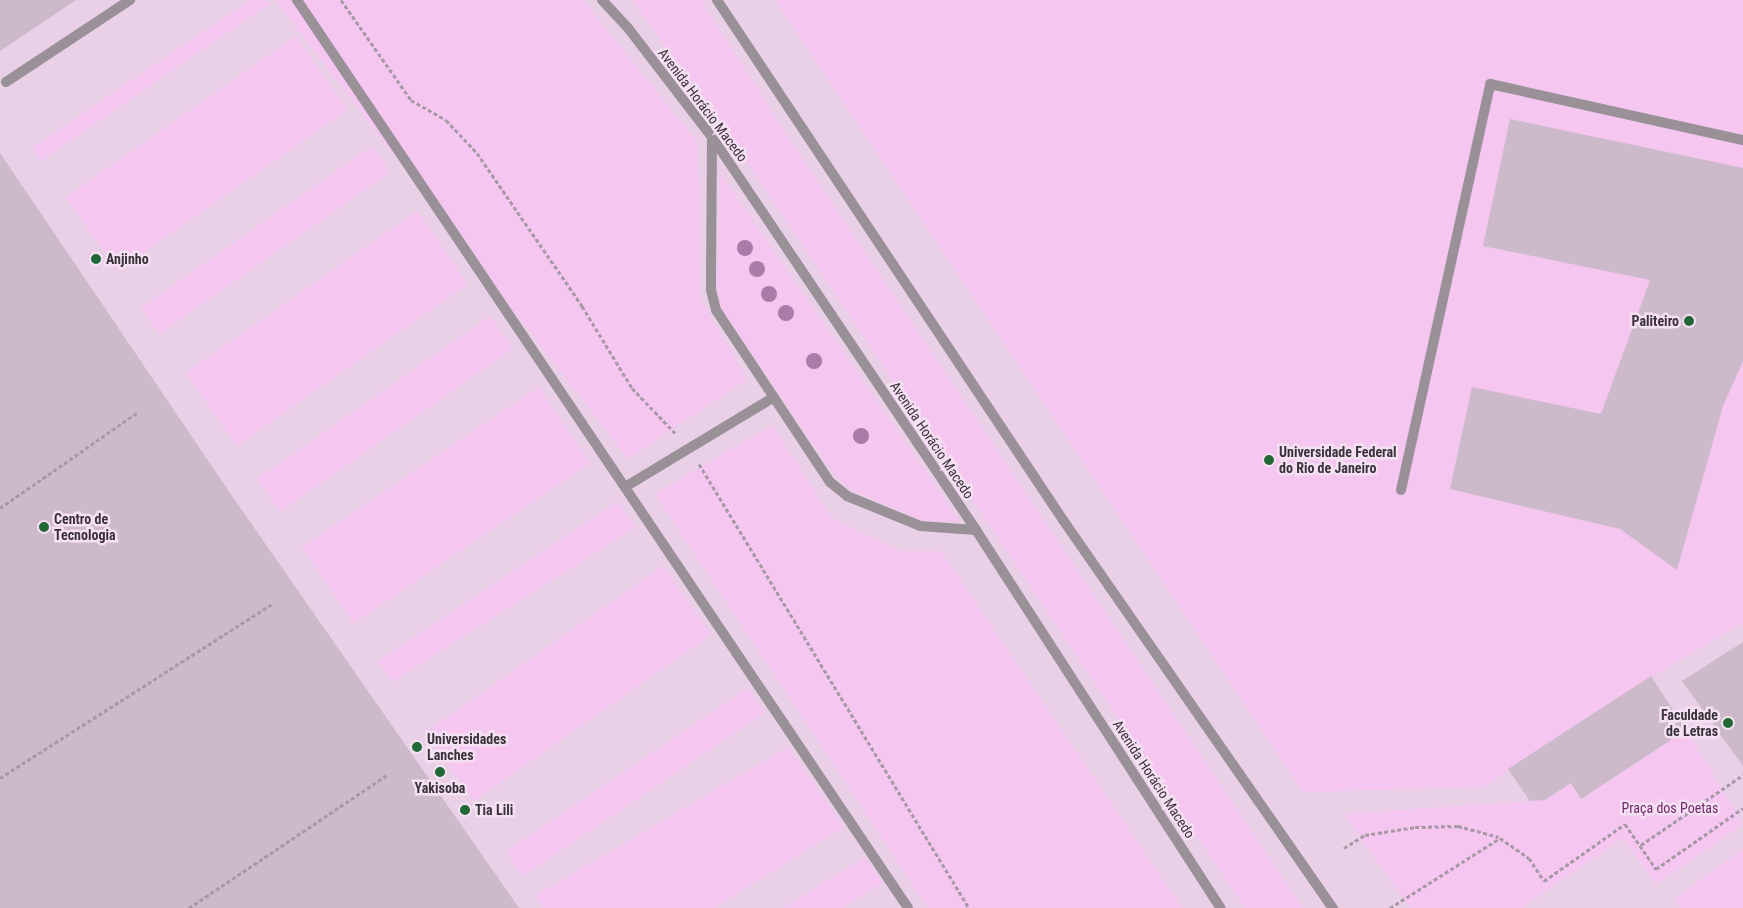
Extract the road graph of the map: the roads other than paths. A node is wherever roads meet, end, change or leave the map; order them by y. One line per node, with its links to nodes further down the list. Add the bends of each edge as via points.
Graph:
1 (130, 0): 5 (street)
2 (297, 0): 9 (street)
3 (602, 0): 6 (street, Avenida Horácio Macedo, via 628,28)
4 (717, 0): 14 (street, via 1063,520)
5 (6, 82)
6 (712, 137): 8 (street, via 713,300 716,310); 11 (street, Avenida Horácio Macedo)
7 (1743, 140): 10 (street, via 1490,84)
8 (774, 397): 9 (street); 11 (street, via 830,482 847,496 920,526)
9 (624, 487): 12 (street)
10 (1401, 490)
11 (976, 530): 13 (street, Avenida Horácio Macedo)
12 (908, 908)
13 (1221, 908)
14 (1333, 908)

